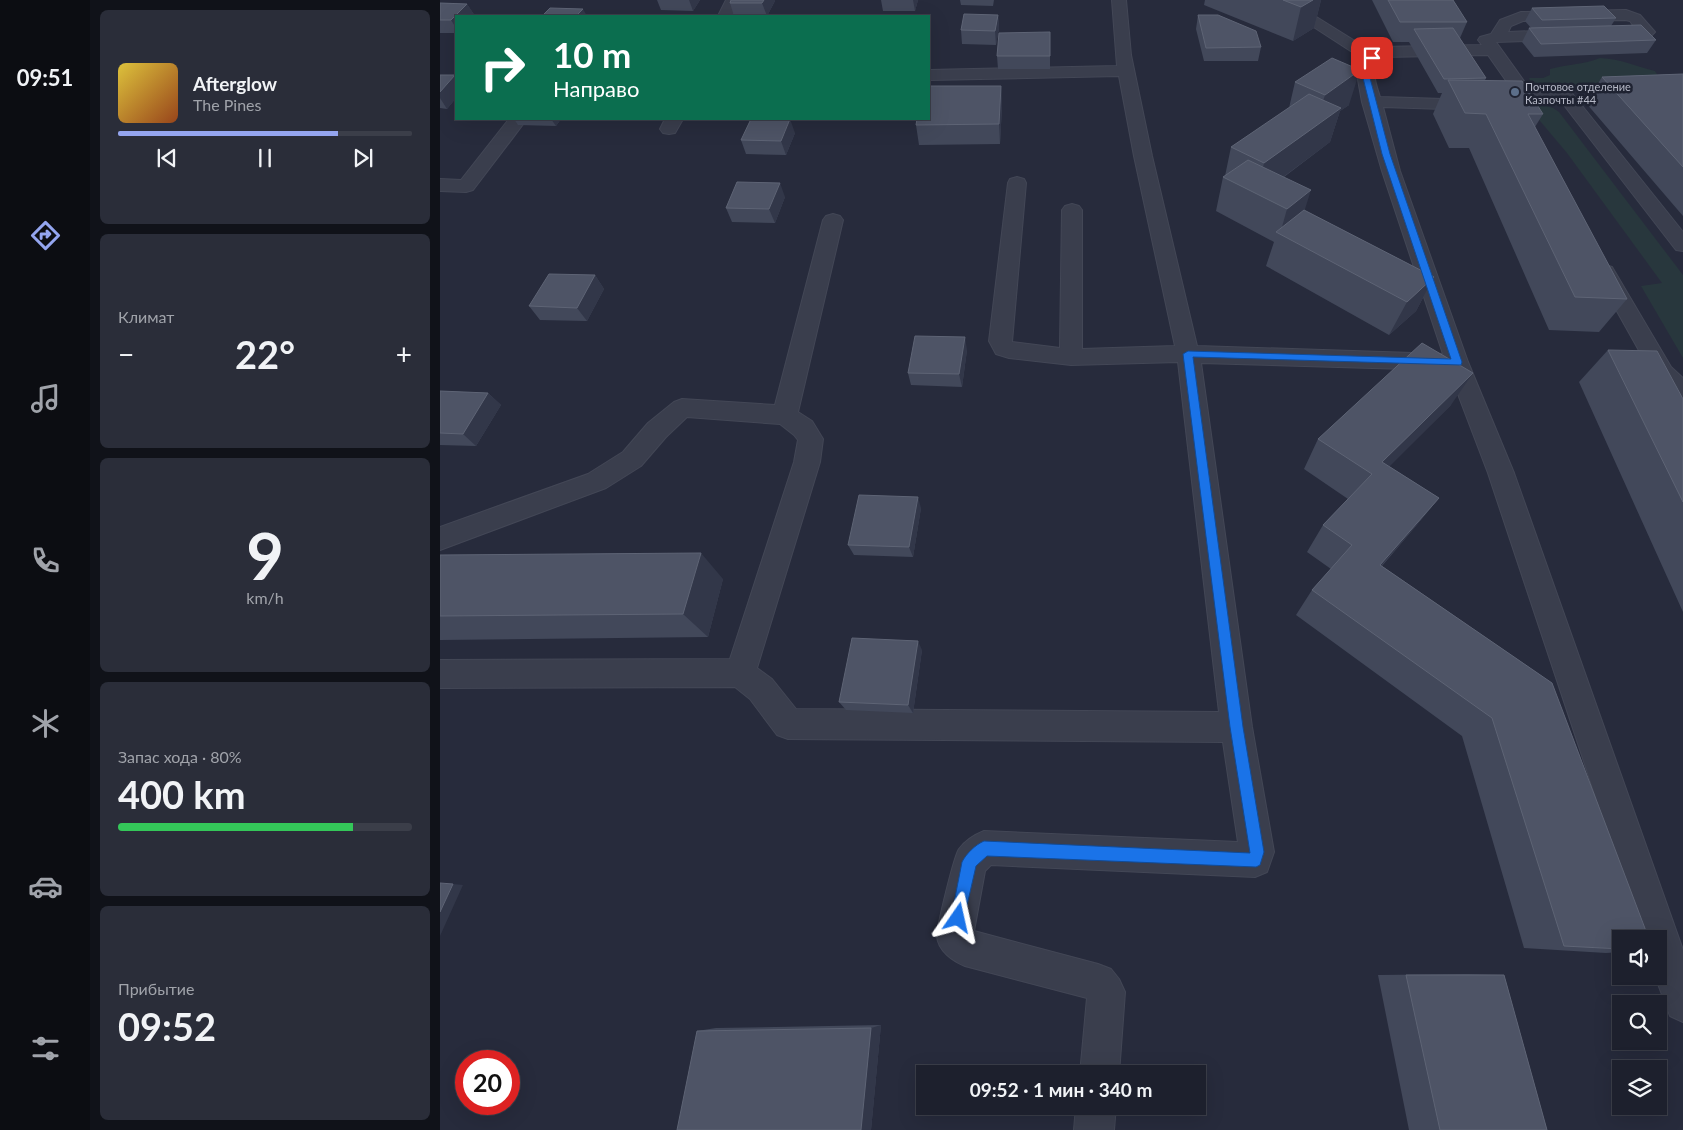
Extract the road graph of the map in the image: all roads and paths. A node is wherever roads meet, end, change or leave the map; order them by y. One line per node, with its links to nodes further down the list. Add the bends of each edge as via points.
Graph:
1 (733, 0): 4 (street)
2 (1118, 0): 9 (street)
3 (1279, 0): 8 (street)
4 (726, 15)
5 (1582, 34): 7 (street)
6 (1600, 34): 7 (street, via 1647,32 1635,18 1626,15 1521,17 1504,23)
7 (1494, 43): 8 (street, via 1380,52); 18 (street, via 1520,88 1565,96)
8 (1372, 58): 11 (street, via 1365,74)
9 (1126, 71): 10 (street); 20 (street)
10 (930, 75)
11 (1371, 102): 12 (street, via 1468,104); 22 (street, via 1391,171)
12 (1494, 108)
13 (517, 120): 15 (street, via 466,186)
14 (1018, 183): 21 (street, via 1000,341 1009,350)
15 (440, 185)
16 (1072, 210): 21 (street)
17 (833, 220): 24 (street)
18 (1683, 245)
19 (1596, 255): 23 (street, via 1662,373)
20 (1188, 354): 21 (street); 22 (street); 28 (street)
21 (1071, 357)
22 (1457, 362): 29 (street, via 1501,473)
23 (1683, 392)
24 (785, 415): 25 (street, via 682,408 632,459 597,481); 26 (street, via 803,428 810,439 807,462)
25 (440, 539)
26 (740, 673): 27 (street); 28 (street, via 761,689 788,724)
27 (440, 674)
28 (1236, 727): 30 (street, via 1256,860 984,848 970,862 955,937 965,948 1098,982 1106,992)
29 (1683, 1003)
30 (1100, 1065)
31 (1095, 1115): 32 (street)
32 (1094, 1130)

